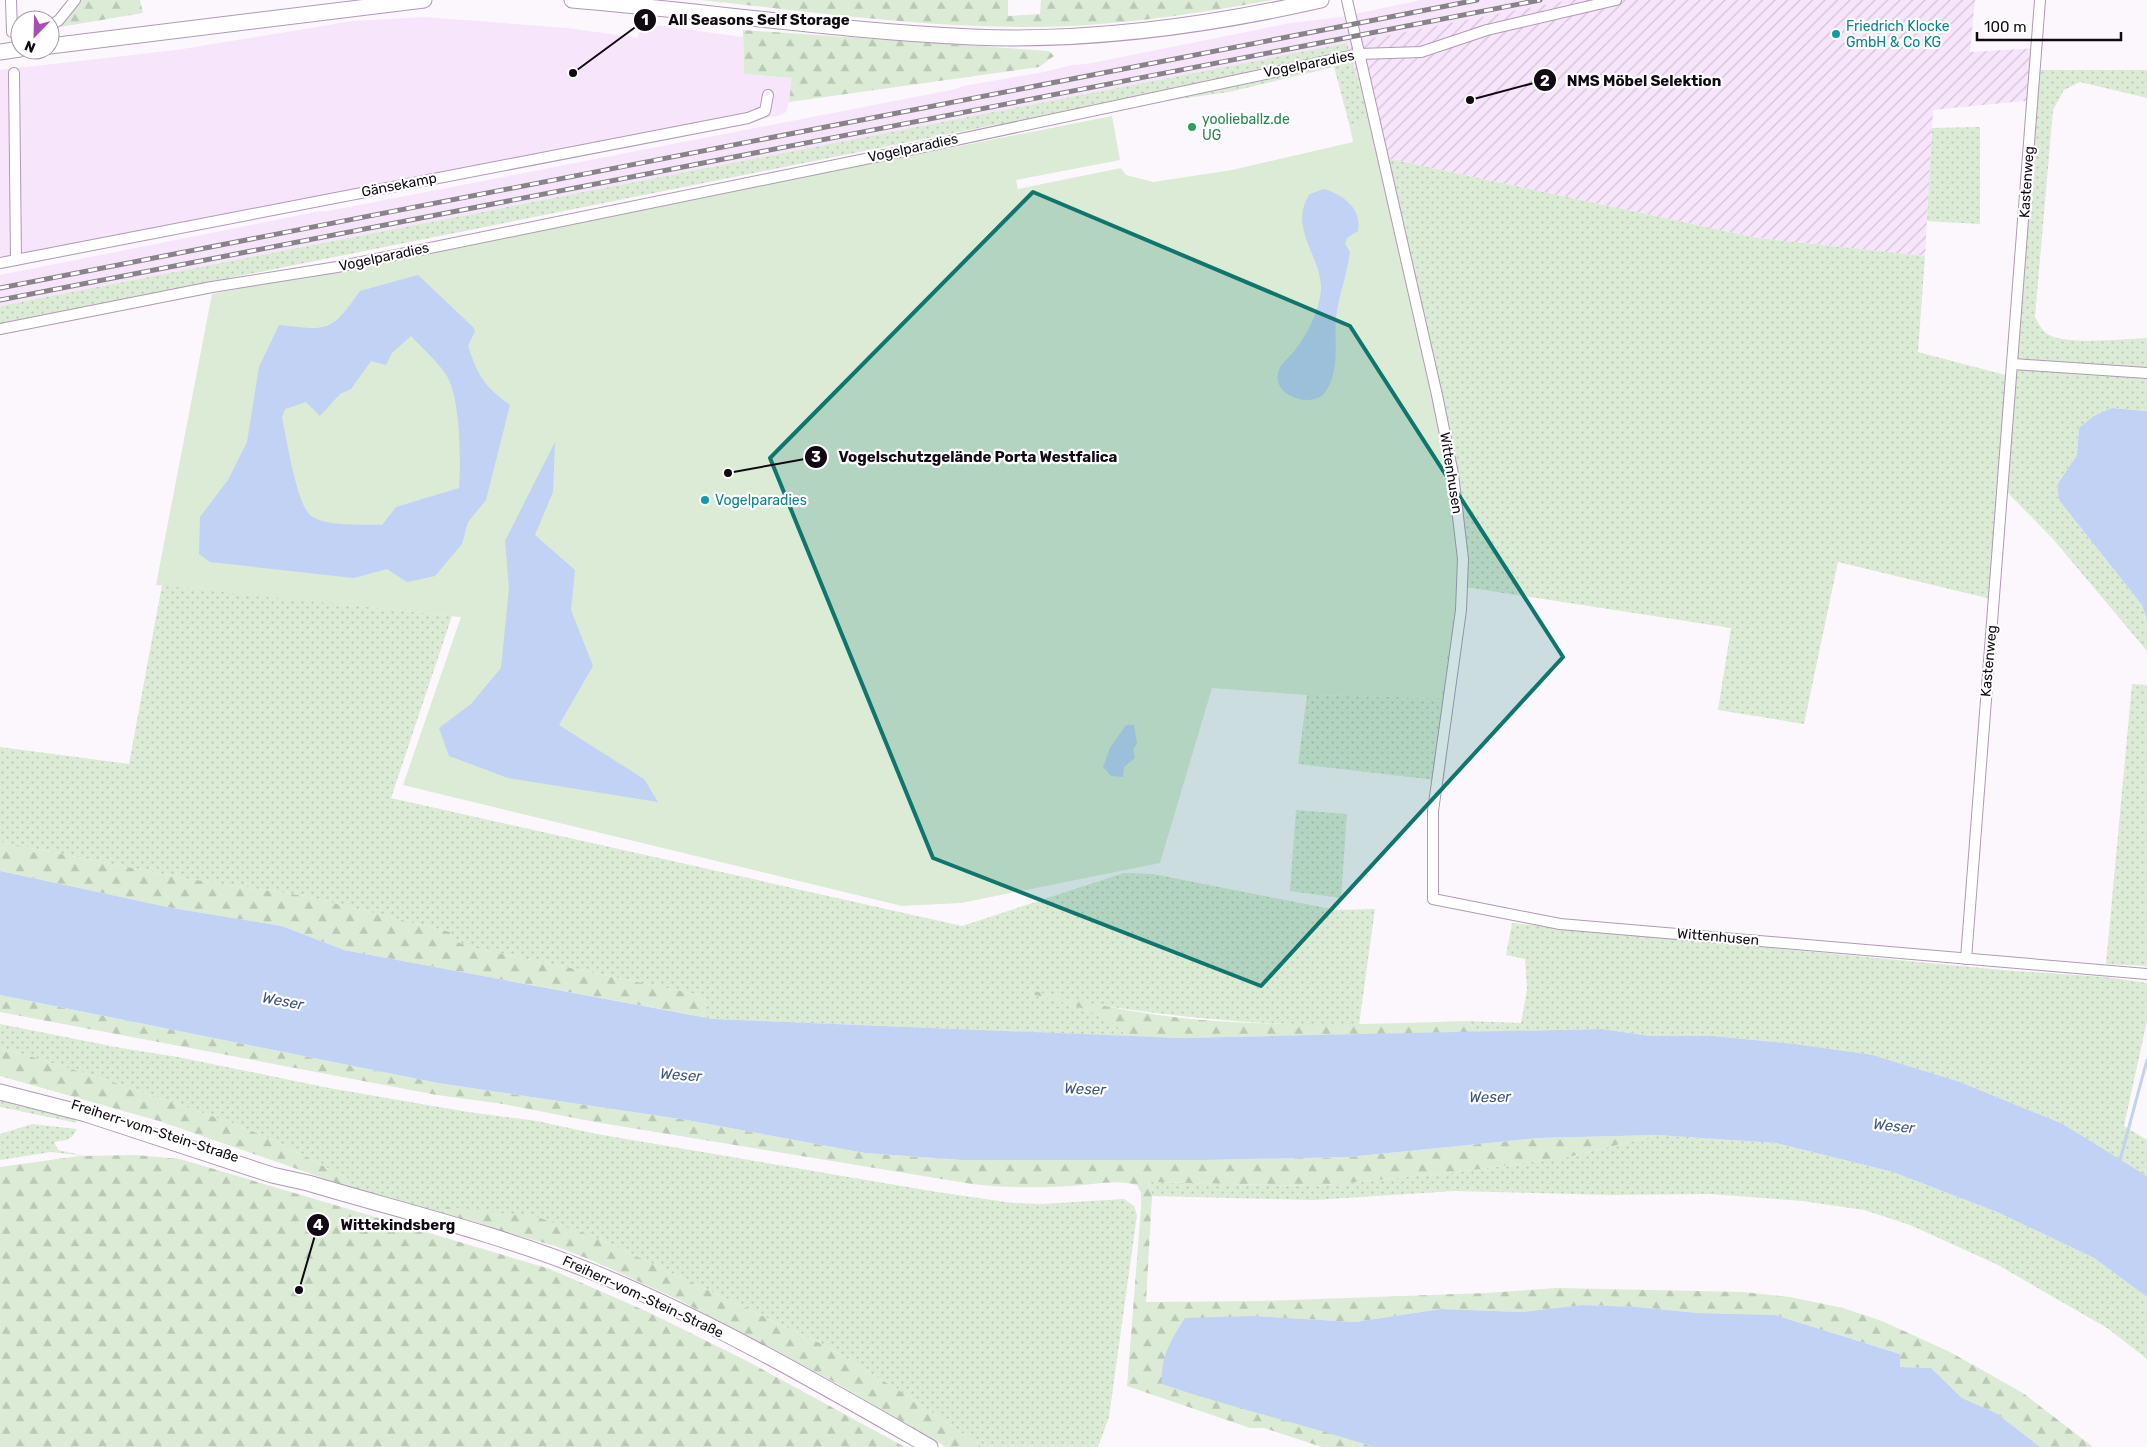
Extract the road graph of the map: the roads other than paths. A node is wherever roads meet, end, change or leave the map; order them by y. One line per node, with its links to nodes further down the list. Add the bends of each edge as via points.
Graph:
1 (75, 0): 8 (street)
2 (424, 0): 9 (main road)
3 (572, 0): 4 (main road, via 883,31 982,37 1057,37 1188,25)
4 (1321, 0)
5 (1347, 0): 10 (street, Wittenhusen)
6 (1616, 0): 10 (street, Vogelparadies, via 1487,30 1421,52)
7 (2040, 0): 16 (street, Kastenweg)
8 (60, 19)
9 (60, 45)
10 (1359, 54): 15 (street, Vogelparadies, via 336,268 212,287); 18 (street, Wittenhusen, via 1437,395 1453,474 1463,559 1461,610 1434,811 1433,899 1560,924)
11 (14, 73): 13 (street)
12 (768, 95): 13 (street, Gänsekamp, via 765,112 748,118)
13 (16, 260): 14 (street, Gänsekamp)
14 (0, 263)
15 (0, 329)
16 (2013, 364): 17 (street); 18 (street, Kastenweg)
17 (2147, 373)
18 (1966, 958): 19 (street, Wittenhusen)
19 (2147, 974)
20 (0, 1086): 22 (main road, Freiherr-vom-Stein-Straße, via 145,1126)
21 (0, 1092): 22 (main road, Freiherr-vom-Stein-Straße, via 86,1114 272,1175)
22 (308, 1183): 23 (main road, Freiherr-vom-Stein-Straße, via 513,1243 591,1271 744,1345)
23 (930, 1447)

